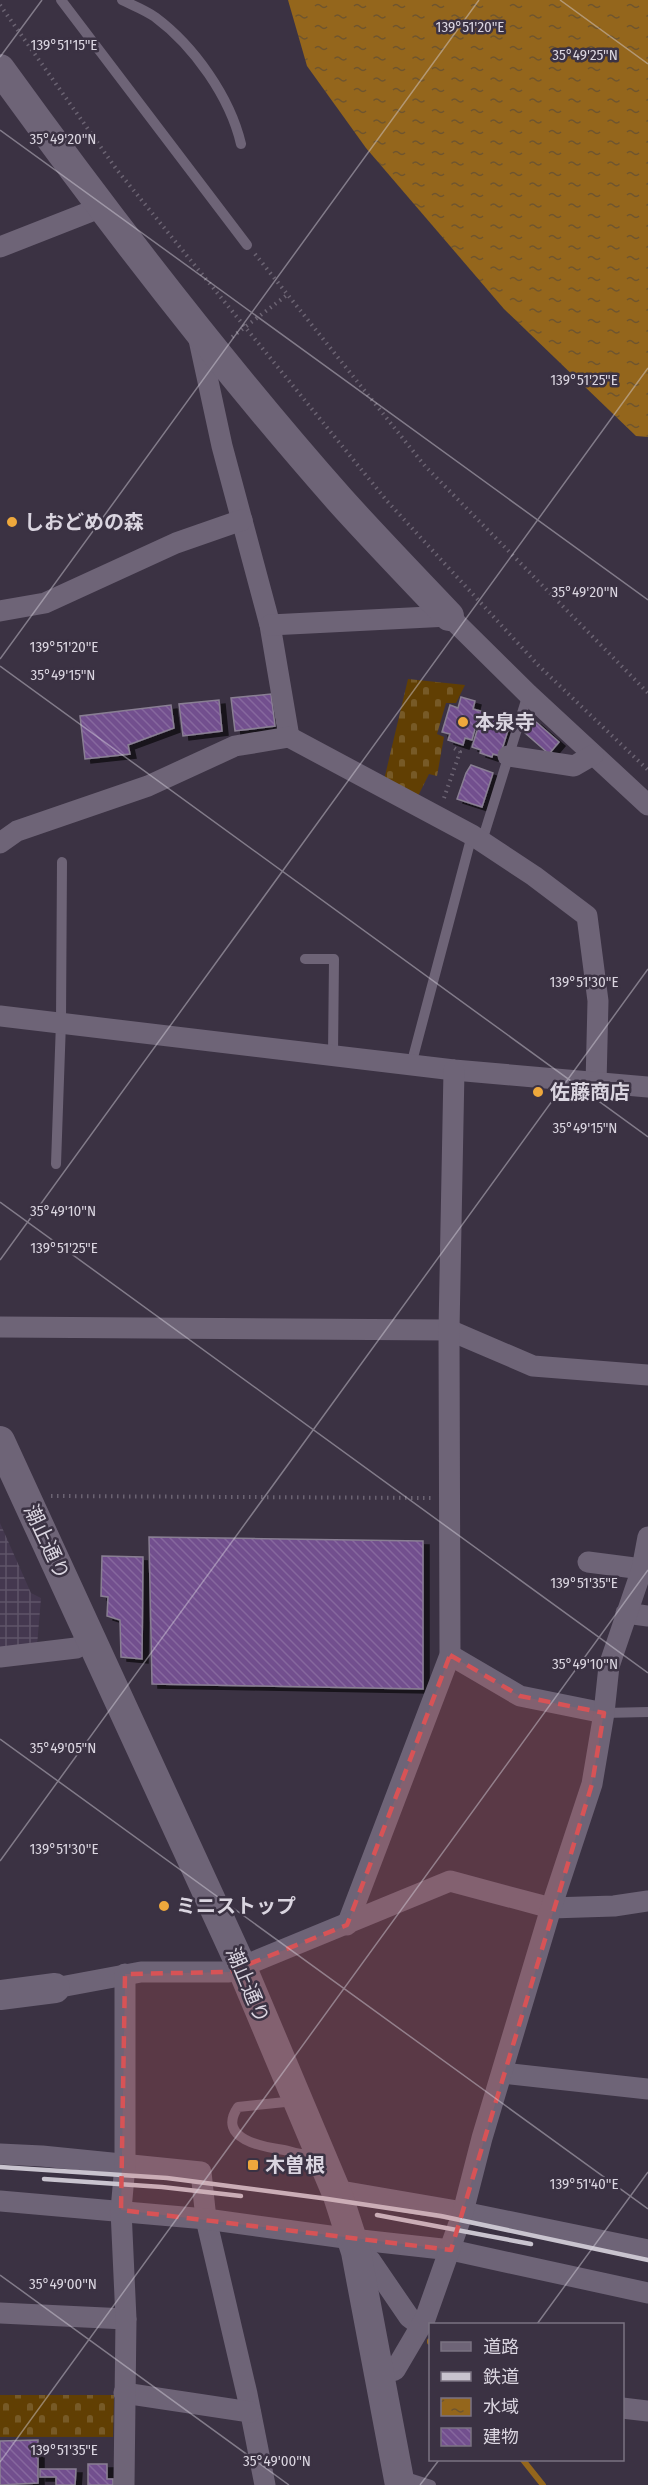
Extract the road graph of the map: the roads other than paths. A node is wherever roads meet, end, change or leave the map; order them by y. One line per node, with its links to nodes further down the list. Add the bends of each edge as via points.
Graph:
1 (61, 0): 6 (lane)
2 (122, 0): 4 (lane, via 154,16 198,57 236,121)
3 (0, 69): 5 (street)
4 (241, 144)
5 (102, 207): 7 (street); 8 (street)
6 (247, 245)
7 (0, 247)
8 (206, 339): 9 (street, via 222,446); 11 (street, via 341,501)
9 (242, 520): 10 (street, via 176,543 45,603); 12 (street)
10 (0, 611)
11 (449, 616): 12 (street); 13 (street)
12 (270, 625): 14 (street)
13 (528, 694): 15 (street); 16 (lane)
14 (289, 737): 18 (street); 19 (street, via 235,746 148,786 17,831)
15 (593, 755): 16 (street, via 574,766); 17 (street)
16 (508, 756): 18 (lane)
17 (648, 806)
18 (477, 838): 25 (lane); 27 (street, via 587,916 598,1001)
19 (0, 843)
20 (62, 862): 23 (lane)
21 (305, 959): 24 (lane, via 334,959)
22 (0, 1016): 23 (street)
23 (61, 1022): 24 (street); 29 (lane)
24 (333, 1055): 25 (street)
25 (411, 1065): 26 (street)
26 (454, 1070): 27 (street); 31 (street)
27 (596, 1084): 28 (street)
28 (648, 1087)
29 (56, 1164)
30 (0, 1327): 31 (street)
31 (449, 1330): 32 (street, via 533,1366); 40 (street)
32 (648, 1375)
33 (0, 1441): 39 (street, 潮止通り)
34 (648, 1536): 36 (street)
35 (588, 1562): 36 (street)
36 (642, 1569): 37 (street)
37 (626, 1613): 38 (street); 43 (street, via 609,1666)
38 (648, 1616)
39 (92, 1640): 41 (street, via 76,1648); 47 (street, 潮止通り)
40 (450, 1655): 43 (street, via 520,1696); 46 (street)
41 (0, 1657)
42 (648, 1712): 43 (lane)
43 (604, 1713): 45 (street, via 592,1784)
44 (648, 1901): 45 (street)
45 (551, 1908): 46 (street, via 450,1881); 51 (street)
46 (347, 1925): 47 (street)
47 (242, 1968): 48 (street, via 229,1972); 53 (street, 潮止通り)
48 (125, 1974): 49 (street); 56 (street)
49 (55, 1988): 50 (street)
50 (0, 1995)
51 (502, 2073): 52 (street); 60 (street)
52 (648, 2089)
53 (298, 2101): 54 (street, 潮止通り); 54 (lane, via 238,2107 233,2125 237,2133 256,2146 303,2154)
54 (317, 2150): 57 (street, 潮止通り)
55 (0, 2154): 56 (street)
56 (125, 2165): 59 (street); 61 (street, via 201,2172)
57 (335, 2190): 60 (street); 62 (street, 潮止通り)
58 (0, 2201): 59 (street)
59 (121, 2210): 61 (street); 67 (street)
60 (463, 2212): 63 (street); 64 (street)
61 (206, 2219): 62 (street); 73 (street)
62 (361, 2250): 63 (street); 68 (street, via 409,2317); 69 (street, 潮止通り)
63 (451, 2250): 65 (street); 68 (street)
64 (648, 2250)
65 (648, 2293)
66 (0, 2313): 67 (street)
67 (126, 2319): 70 (street)
68 (426, 2323): 69 (street, via 395,2370)
69 (380, 2374): 74 (street, 潮止通り)
70 (124, 2393): 73 (street); 75 (street)
71 (624, 2408): 72 (street)
72 (648, 2411)
73 (250, 2412): 76 (street)
74 (399, 2482): 77 (lane, via 409,2478)
75 (124, 2485)
76 (265, 2485)
77 (431, 2485)

